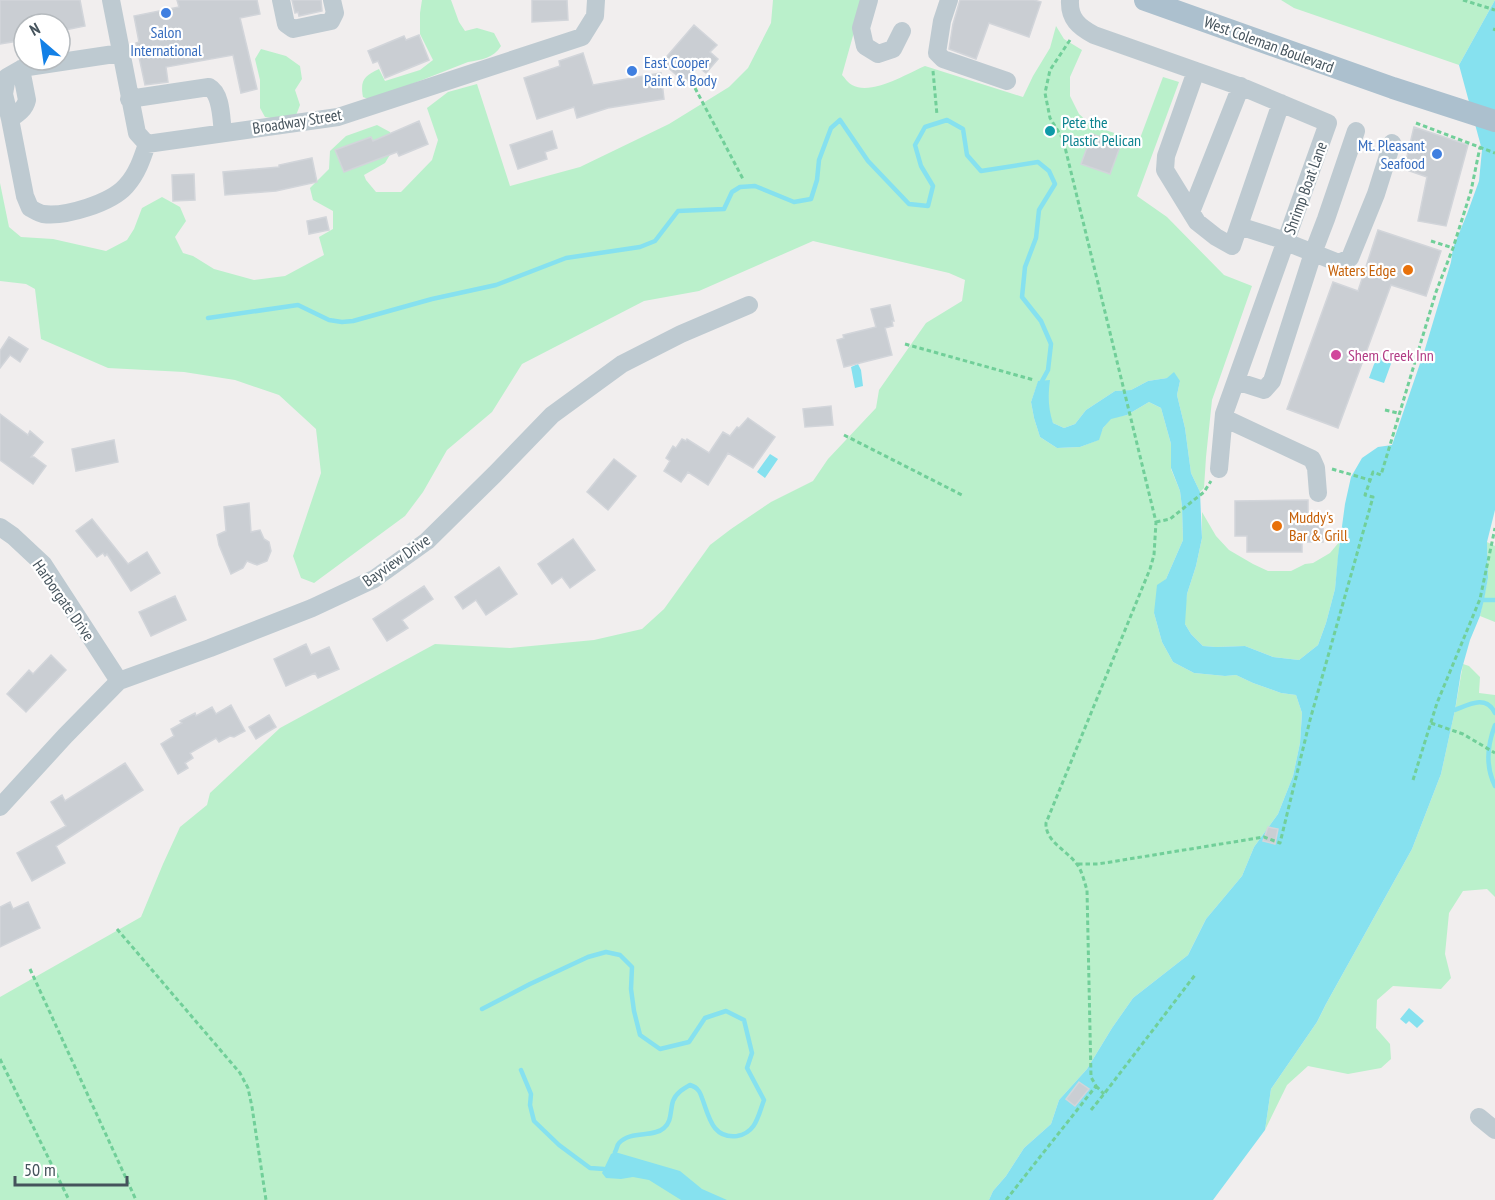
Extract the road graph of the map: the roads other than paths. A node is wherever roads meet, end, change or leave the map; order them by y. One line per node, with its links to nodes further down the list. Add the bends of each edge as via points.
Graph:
1 (111, 0): 10 (street)
2 (281, 0): 3 (street, via 286,24 293,29 331,21 335,13)
3 (332, 0)
4 (596, 0): 18 (street, Broadway Street, via 595,16 582,37 338,117)
5 (869, 0): 9 (street, via 861,28 865,46 878,54 893,49)
6 (949, 0): 12 (street, via 937,53)
7 (1070, 0): 11 (street, Shrimp Boat Lane, via 1079,27)
8 (1145, 0): 16 (main road, West Coleman Boulevard)
9 (902, 31)
10 (121, 52): 14 (street); 20 (street, via 21,69 7,77 4,94 30,208 42,214 68,214 107,199 125,188 138,169)
11 (1196, 71): 13 (street, Shrimp Boat Lane); 21 (street, via 1166,156 1165,170)
12 (1007, 81)
13 (1241, 86): 15 (street, Shrimp Boat Lane); 21 (street)
14 (129, 99): 18 (street, via 209,87 218,96); 20 (street, via 137,133)
15 (1281, 103): 22 (street); 23 (street, Shrimp Boat Lane, via 1328,123)
16 (1495, 121)
17 (1356, 131): 24 (street)
18 (223, 133): 20 (street, Broadway Street)
19 (1392, 142): 24 (street, via 1350,258 1339,263)
20 (147, 144)
21 (1191, 212): 22 (street, via 1197,222 1232,246)
22 (1239, 226): 23 (street)
23 (1286, 241): 24 (street); 26 (street, Shrimp Boat Lane)
24 (1313, 253): 26 (street, via 1272,381 1264,390)
25 (749, 305): 31 (street, Bayview Drive, via 622,364 552,416 427,541 374,579 312,609)
26 (1236, 381): 27 (street, Shrimp Boat Lane)
27 (1224, 418): 28 (street, Shrimp Boat Lane); 29 (street, via 1312,459)
28 (1219, 469)
29 (1318, 493)
30 (0, 527): 31 (street, Harborgate Drive, via 43,564)
31 (119, 681): 32 (street, Bayview Drive)
32 (0, 807)
33 (1479, 1117): 34 (street)
34 (1495, 1130)

